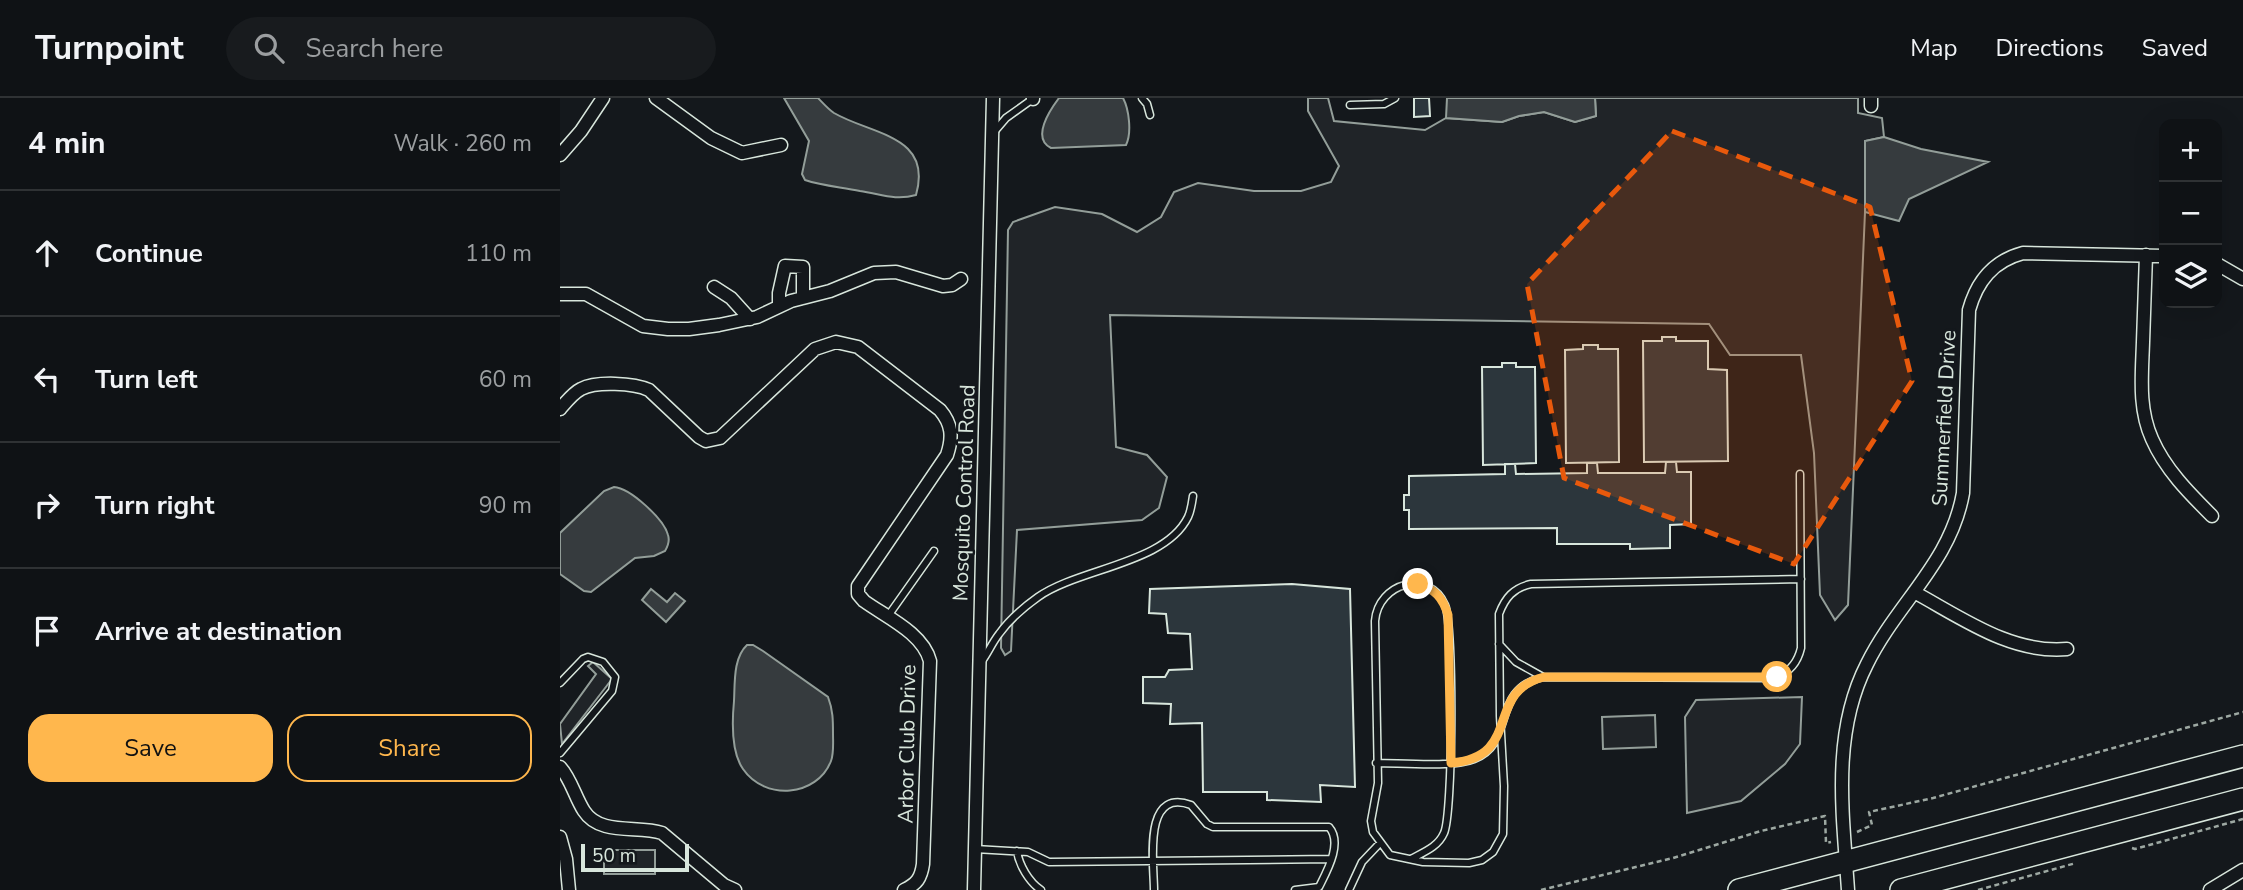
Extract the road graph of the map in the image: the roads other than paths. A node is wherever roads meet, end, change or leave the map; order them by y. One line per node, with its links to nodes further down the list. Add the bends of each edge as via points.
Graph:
1 (603, 98): 11 (street)
2 (993, 98): 9 (street, Mosquito Control Road)
3 (1033, 98): 9 (lane)
4 (1142, 98): 8 (lane)
5 (1395, 98): 7 (lane, via 1384,104)
6 (660, 99): 10 (street, via 711,138 742,153)
7 (1350, 105)
8 (1150, 115)
9 (993, 133): 32 (street, Mosquito Control Road)
10 (781, 145)
11 (560, 155)
12 (2146, 255): 13 (street, Summerfield Drive); 25 (street, via 2145,419 2152,439 2182,486); 28 (street, Summerfield Drive, via 2023,253 2001,261 1982,280 1969,310 1960,510 1944,551)
13 (2159, 256)
14 (2222, 267): 16 (street)
15 (961, 279): 19 (street, via 943,286 896,272 874,273)
16 (2243, 279)
17 (714, 287): 21 (street)
18 (560, 294): 21 (street, via 586,294 643,326 668,329)
19 (803, 298): 20 (street); 20 (street, via 803,267 785,266)
20 (779, 306): 21 (street)
21 (750, 318)
22 (560, 409): 29 (street, Arbor Club Drive, via 582,388 640,386 699,437 712,441 815,349 836,342 858,346 940,410 951,429 947,455 858,586 864,601)
23 (1800, 474): 27 (lane)
24 (1194, 496): 32 (lane, via 1184,525 1169,539 1152,551 1039,596 1000,632)
25 (2212, 516)
26 (934, 551): 29 (lane)
27 (1801, 579): 30 (lane, via 1531,584 1512,592 1503,602); 33 (lane, via 1800,654 1793,666 1777,677)
28 (1914, 592): 31 (street, via 2014,644 2049,651); 49 (street, Summerfield Drive, via 1867,663 1850,709 1844,740)
29 (887, 618): 53 (street, Arbor Club Drive, via 922,645 930,661 921,874 916,884)
30 (1499, 643): 33 (lane, via 1516,662); 35 (lane)
31 (2067, 649)
32 (979, 665): 44 (street, Mosquito Control Road)
33 (1543, 677): 35 (lane, via 1516,691 1506,708)
34 (560, 684): 36 (lane, via 589,657 603,662 615,677 612,691)
35 (1501, 732): 39 (lane, via 1485,753 1467,762); 47 (lane, via 1503,834 1497,847 1482,860 1469,863)
36 (560, 753)
37 (2243, 756): 49 (main road)
38 (1376, 763): 39 (lane); 39 (lane, via 1375,612 1391,589 1410,584 1435,592 1448,615); 43 (lane, via 1378,783 1371,821)
39 (1451, 763): 47 (lane, via 1444,834 1431,849)
40 (560, 767): 52 (street, via 585,813 595,822 662,833)
41 (2243, 799): 61 (main road)
42 (560, 837): 51 (street)
43 (1380, 843): 47 (lane, via 1390,855); 58 (lane, via 1362,862)
44 (975, 849): 45 (lane); 54 (street, Mosquito Control Road)
45 (1017, 851): 48 (lane, via 1049,862); 55 (lane, via 1033,884)
46 (1331, 859): 48 (lane); 48 (lane, via 1335,845 1329,827 1213,827 1191,805 1178,802 1161,811 1154,824); 57 (lane, via 1319,887)
47 (1411, 859)
48 (1154, 862): 56 (lane)
49 (1846, 862): 59 (main road); 60 (street, Summerfield Drive)
50 (2243, 870): 62 (street)
51 (569, 890)
52 (735, 890)
53 (904, 890)
54 (974, 890)
55 (1041, 890)
56 (1154, 890)
57 (1295, 890)
58 (1349, 890)
59 (1738, 890)
60 (1848, 890)
61 (1901, 890)
62 (2210, 890)

